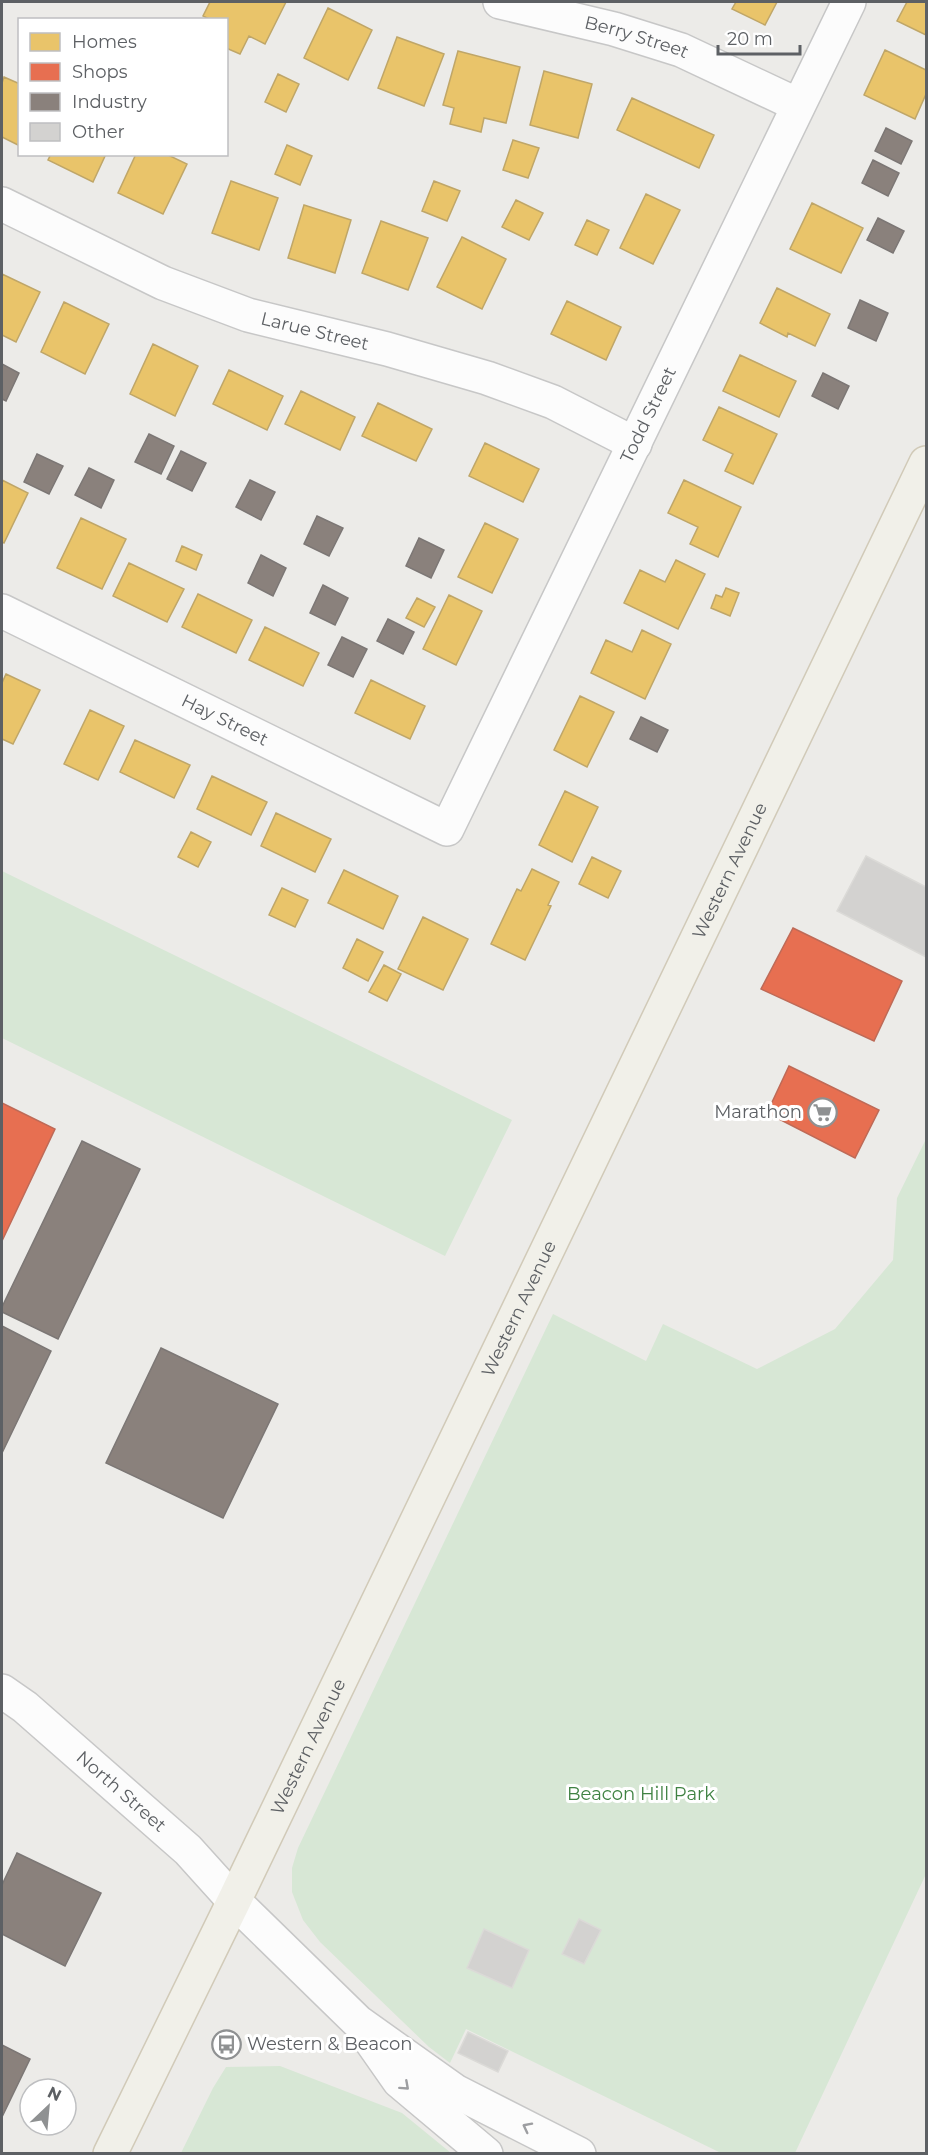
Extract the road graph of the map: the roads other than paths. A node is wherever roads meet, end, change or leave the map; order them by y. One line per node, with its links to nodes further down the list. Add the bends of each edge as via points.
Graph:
1 (500, 2): 3 (street, Berry Street, via 614,29 681,50)
2 (849, 2): 3 (street, Todd Street)
3 (798, 105): 5 (street, Todd Street)
4 (2, 204): 5 (street, Larue Street, via 184,291 248,315 487,378 552,402)
5 (635, 444): 8 (street, Todd Street)
6 (927, 463): 10 (main road, Western Avenue)
7 (2, 611): 8 (street, Hay Street)
8 (447, 829)
9 (2, 1691): 10 (street, North Street, via 188,1850)
10 (234, 1901): 11 (street, North Street); 12 (main road, Western Avenue)
11 (358, 2022): 13 (street, one-way to 13, via 399,2081); 14 (street, one-way to 11, via 454,2091)
12 (110, 2154)
13 (486, 2154)
14 (579, 2154)

